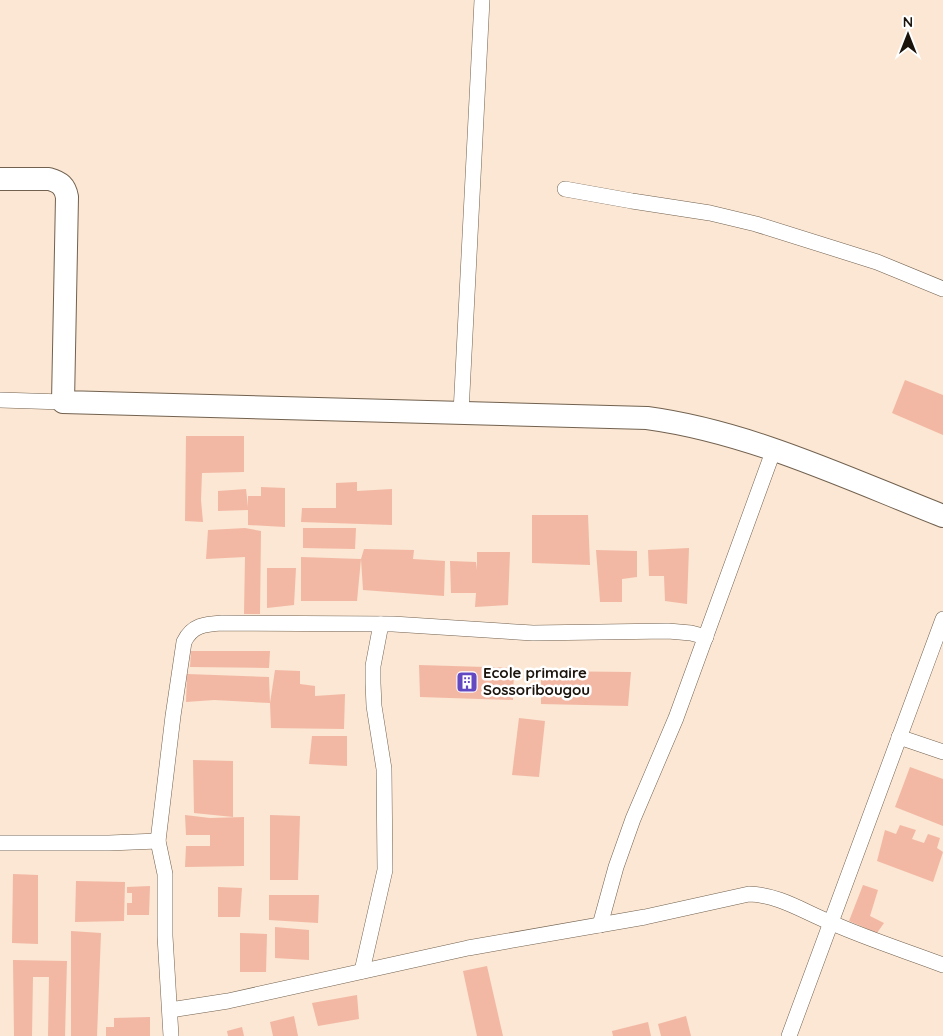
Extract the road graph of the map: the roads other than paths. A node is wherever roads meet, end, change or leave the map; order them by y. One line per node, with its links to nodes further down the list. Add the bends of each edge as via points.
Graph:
1 (482, 0): 7 (street)
2 (0, 179): 6 (street, via 49,179 63,186 66,192)
3 (566, 189): 4 (street, via 756,224 877,262)
4 (943, 289)
5 (0, 400): 6 (street)
6 (63, 402): 7 (street)
7 (461, 413): 8 (street, via 647,418 693,425)
8 (774, 450): 9 (street); 12 (street)
9 (943, 516)
10 (943, 619): 13 (street)
11 (381, 624): 12 (street, via 533,634 668,631 691,632); 15 (street, via 222,623 198,626 192,630 184,642); 20 (street, via 373,683 384,769 386,870)
12 (706, 637): 18 (street, via 633,819)
13 (899, 737): 14 (street); 17 (street)
14 (943, 752)
15 (158, 841): 16 (street); 21 (street, via 165,874)
16 (0, 843)
17 (832, 923): 18 (street, via 783,901 749,894); 19 (street); 23 (street)
18 (600, 925): 20 (street, via 468,948)
19 (943, 966)
20 (362, 972): 21 (street)
21 (170, 1010): 22 (street)
22 (171, 1036)
23 (789, 1036)

